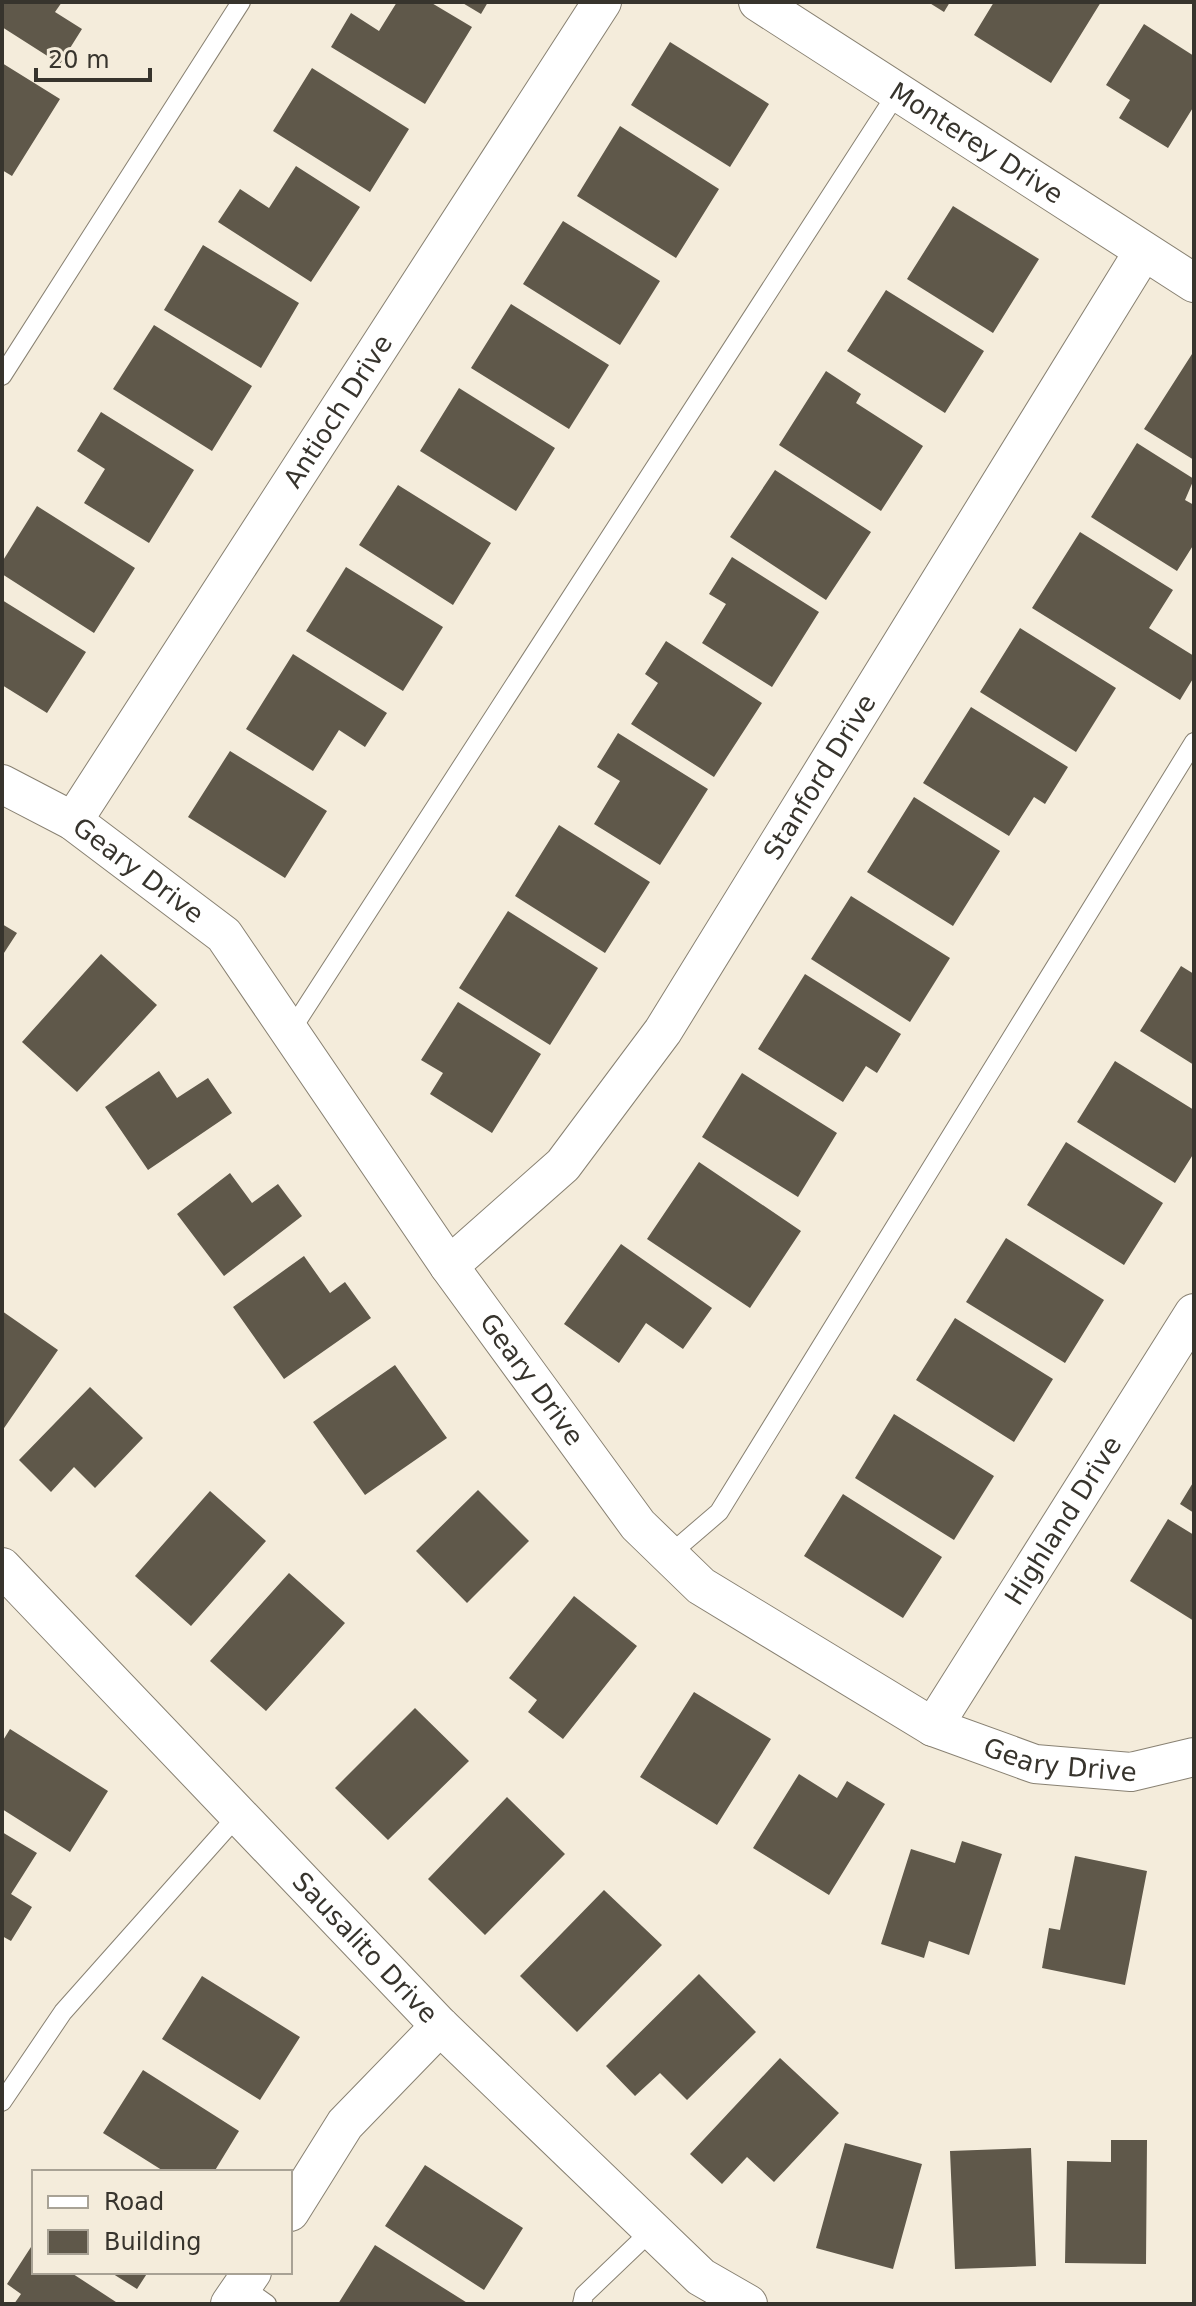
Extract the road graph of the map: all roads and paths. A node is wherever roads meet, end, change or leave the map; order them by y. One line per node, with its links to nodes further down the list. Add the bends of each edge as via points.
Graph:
1 (241, 2): 7 (lane)
2 (602, 2): 10 (street, Antioch Drive)
3 (758, 2): 4 (street, Monterey Drive)
4 (897, 93): 5 (street, Monterey Drive); 11 (lane)
5 (1143, 252): 6 (street, Monterey Drive); 12 (street, Stanford Drive, via 663,1031 563,1165)
6 (1194, 283)
7 (2, 376)
8 (1194, 742): 14 (lane, via 719,1512)
9 (2, 784): 10 (street, Geary Drive)
10 (73, 821): 11 (street, Geary Drive, via 224,935)
11 (290, 1032): 12 (street, Geary Drive)
12 (449, 1266): 14 (street, Geary Drive, via 638,1525)
13 (1194, 1313): 16 (street, Highland Drive)
14 (669, 1555): 16 (street, Geary Drive, via 701,1586)
15 (6, 1578): 18 (street, Sausalito Drive)
16 (933, 1727): 17 (street, Geary Drive, via 1035,1764 1131,1772)
17 (1194, 1757)
18 (239, 1814): 19 (street, Sausalito Drive); 20 (lane, via 63,2012)
19 (440, 2026): 21 (street, via 345,2124); 22 (street, Sausalito Drive)
20 (2, 2102)
21 (292, 2209)
22 (652, 2230): 23 (lane, via 584,2295); 24 (street, Sausalito Drive, via 701,2277)
23 (582, 2304)
24 (748, 2304)

